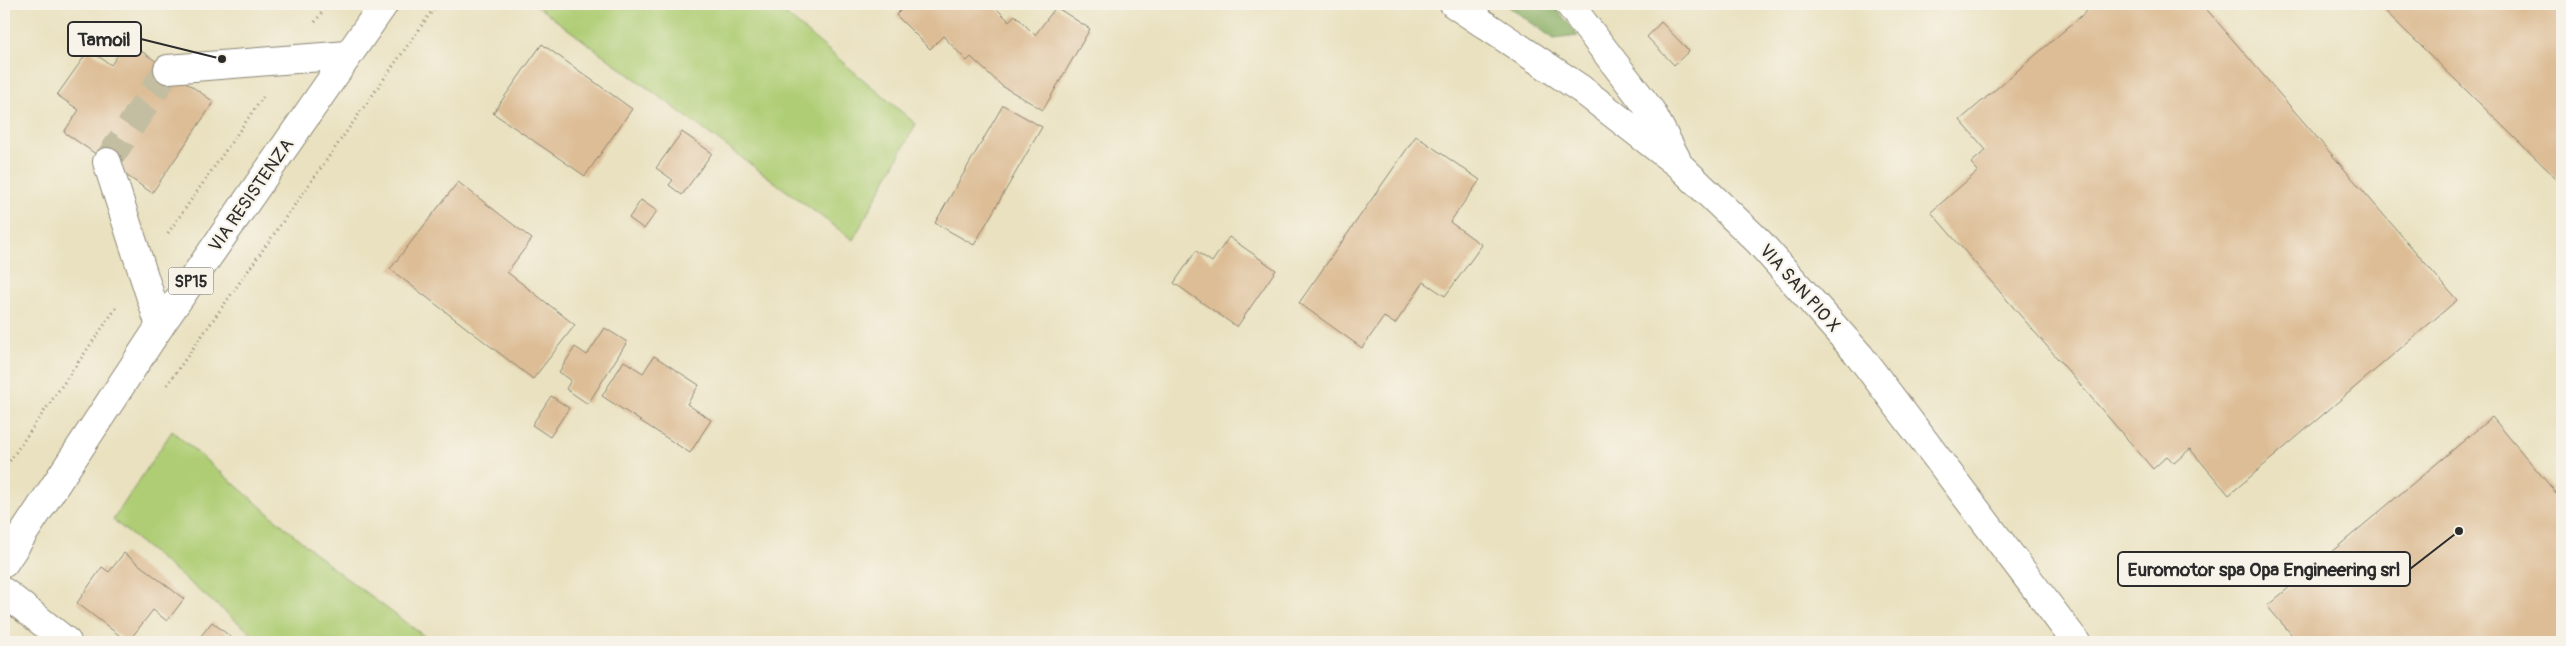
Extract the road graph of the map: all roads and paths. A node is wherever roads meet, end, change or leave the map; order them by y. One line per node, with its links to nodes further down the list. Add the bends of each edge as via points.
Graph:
1 (384, 4): 5 (street, VIA RESISTENZA / SP15)
2 (437, 4): 10 (path)
3 (1454, 4): 8 (street, VIA SAN PIO X, via 1581,89)
4 (1569, 4): 8 (street, via 1651,110)
5 (348, 55): 6 (street); 9 (street, VIA RESISTENZA / SP15)
6 (168, 69)
7 (107, 162): 9 (street)
8 (1680, 166): 14 (street, VIA SAN PIO X, via 1759,242 1860,356)
9 (160, 326): 11 (street, VIA RESISTENZA / SP15)
10 (164, 389)
11 (4, 563)
12 (4, 592): 13 (street)
13 (67, 642)
14 (2076, 642)

